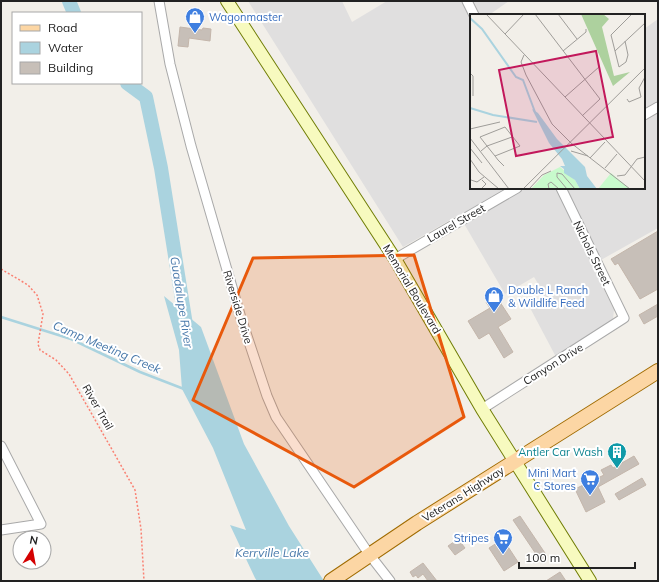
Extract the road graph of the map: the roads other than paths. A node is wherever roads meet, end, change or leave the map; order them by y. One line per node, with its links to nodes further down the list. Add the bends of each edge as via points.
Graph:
1 (159, 1): 16 (street, Riverside Drive, via 170,64 191,146 241,318 267,396 276,417)
2 (227, 1): 9 (main road, Memorial Boulevard)
3 (467, 1): 4 (street)
4 (474, 14)
5 (658, 107): 6 (street)
6 (645, 114)
7 (515, 189): 9 (street, Laurel Street)
8 (560, 189): 10 (street, Nichols Street)
9 (395, 259): 12 (main road, Memorial Boulevard)
10 (624, 318): 12 (street, Canyon Drive)
11 (658, 371): 14 (main road, Veterans Highway)
12 (482, 409): 14 (main road, Memorial Boulevard)
13 (2, 450): 15 (street, via 41,524)
14 (515, 461): 16 (main road, Veterans Highway); 19 (main road, Memorial Boulevard)
15 (1, 530)
16 (369, 554): 17 (main road, Veterans Highway); 18 (street, Riverside Drive)
17 (331, 581)
18 (390, 581)
19 (590, 581)

